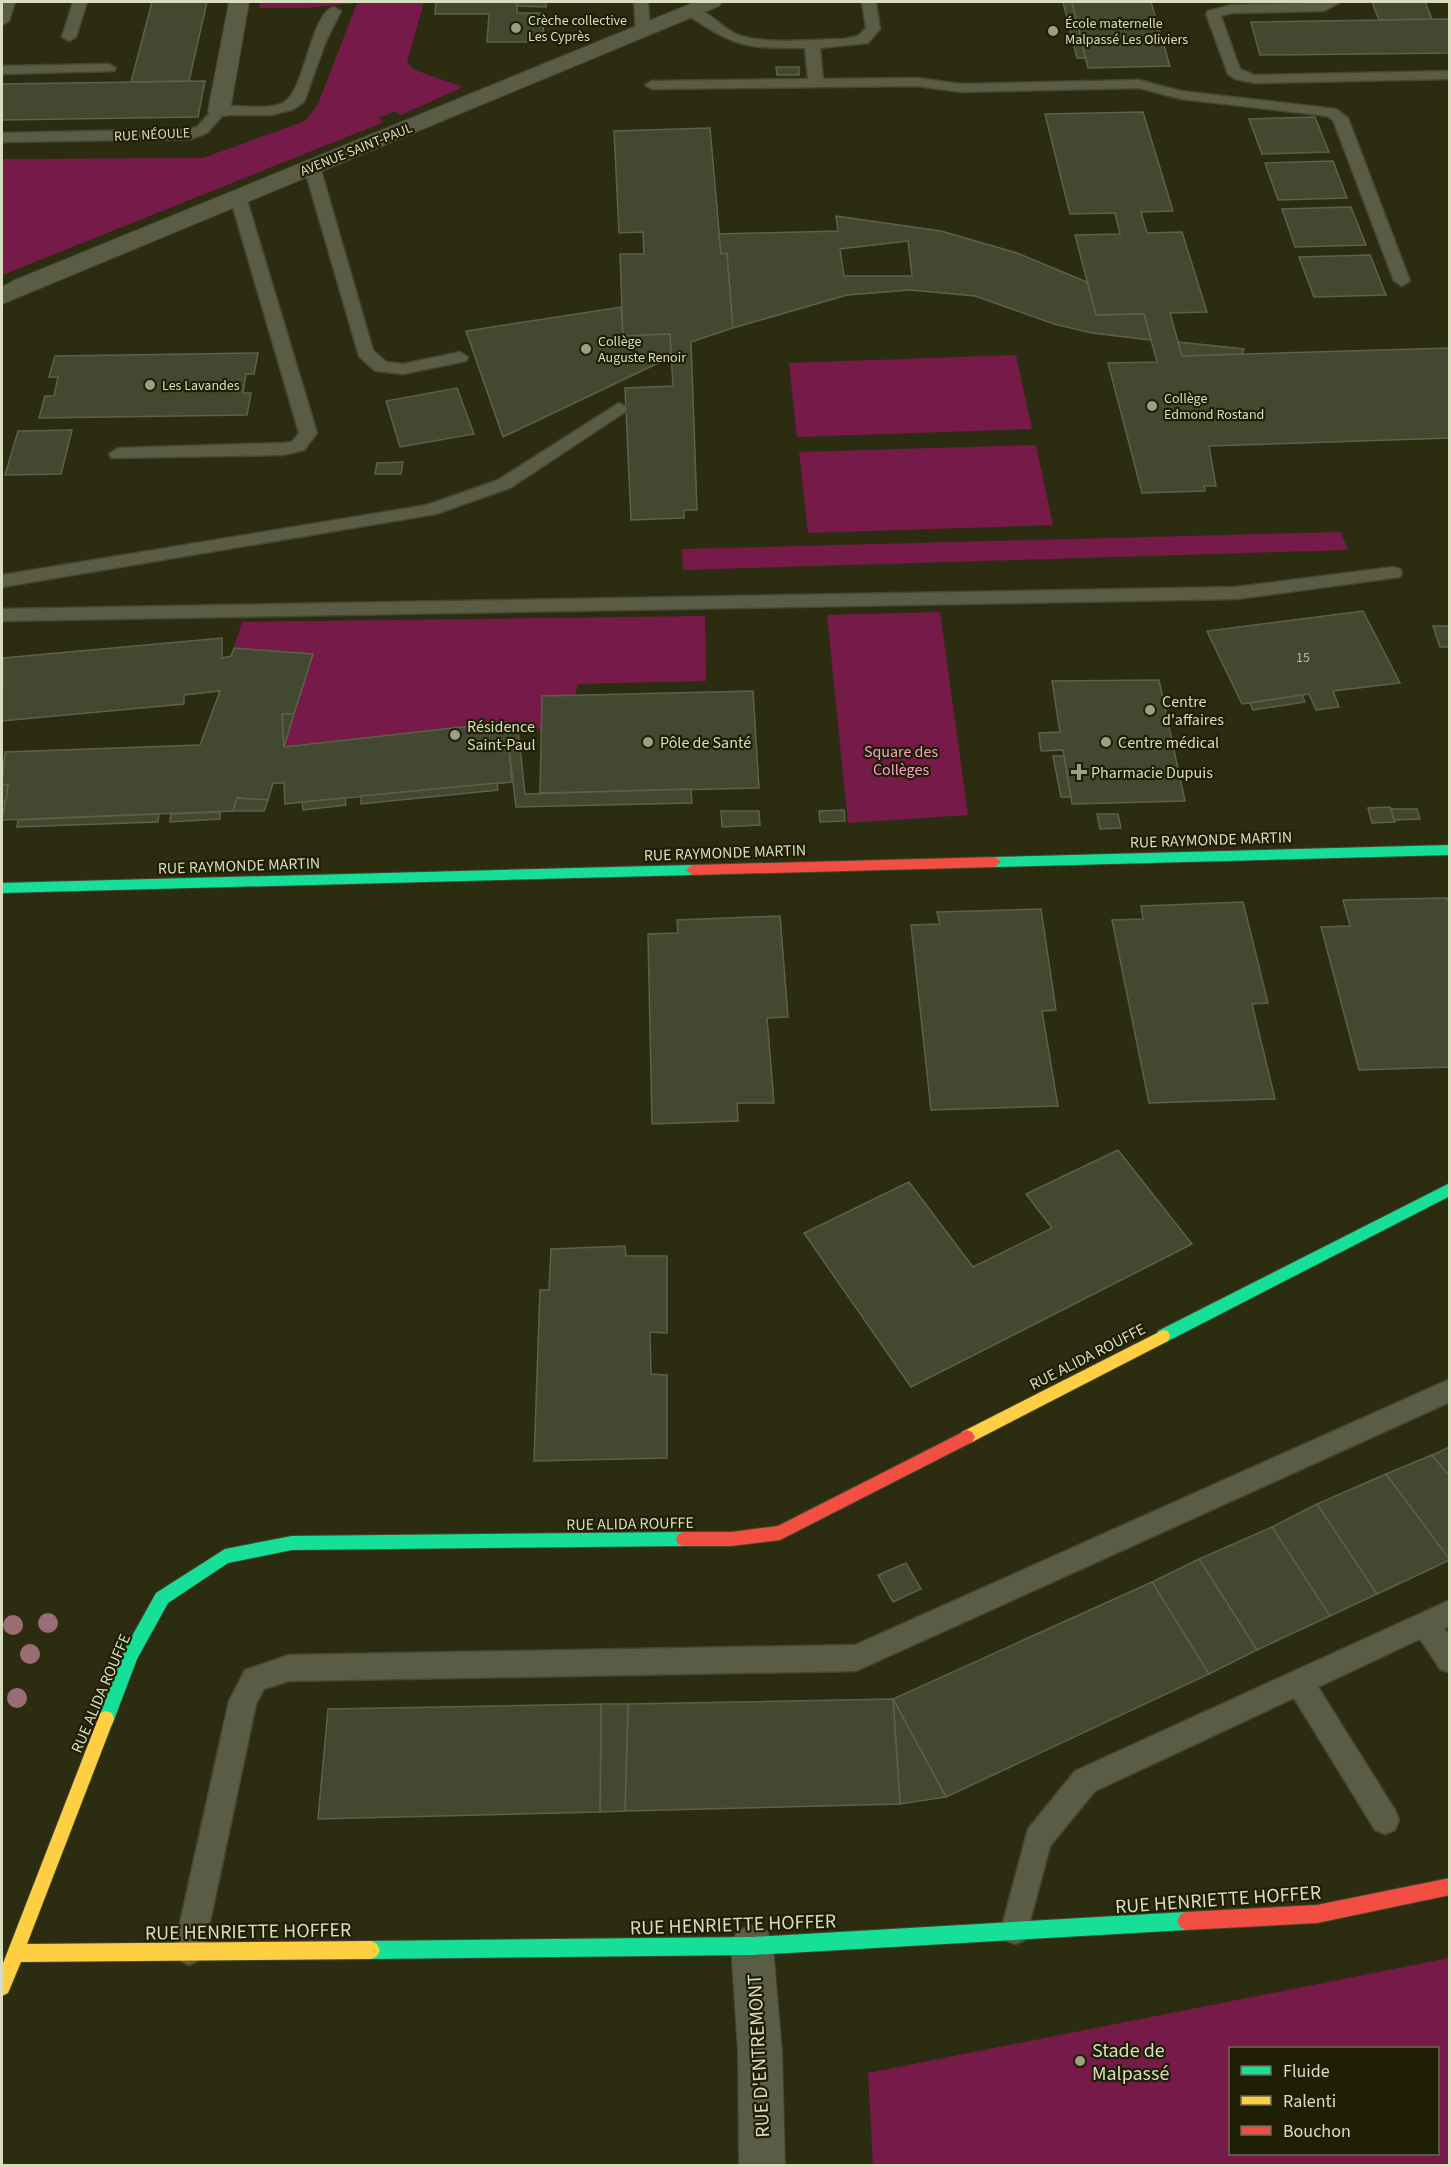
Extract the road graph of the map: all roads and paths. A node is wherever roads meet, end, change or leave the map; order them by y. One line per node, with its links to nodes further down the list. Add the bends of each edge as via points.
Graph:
1 (8, 2): 10 (lane)
2 (80, 2): 12 (lane)
3 (239, 2): 19 (street)
4 (641, 2): 11 (lane)
5 (712, 2): 9 (street, AVENUE SAINT-PAUL)
6 (869, 2): 13 (lane, via 873,29 863,40)
7 (1334, 2): 16 (lane, via 1324,7 1231,9 1213,14 1233,71 1254,79)
8 (334, 11): 19 (lane, via 299,99 287,107 270,110)
9 (691, 11): 11 (street, AVENUE SAINT-PAUL); 13 (lane, via 729,36 754,44)
10 (2, 21)
11 (643, 32): 21 (street, AVENUE SAINT-PAUL)
12 (69, 36)
13 (812, 43): 17 (lane)
14 (109, 68): 15 (lane)
15 (2, 70)
16 (1449, 75)
17 (816, 83): 18 (lane); 23 (lane, via 917,82 961,88 1139,84 1181,95 1330,112 1340,118)
18 (652, 85)
19 (219, 111): 20 (lane, RUE NÉOULE, via 202,130 191,134)
20 (2, 138)
21 (312, 167): 22 (street, AVENUE SAINT-PAUL); 25 (lane, via 365,352 381,367 403,369)
22 (238, 197): 24 (street, AVENUE SAINT-PAUL); 27 (lane, via 308,434 298,446 283,449)
23 (1402, 281)
24 (2, 297)
25 (460, 357)
26 (619, 408): 29 (lane, via 504,484 429,510)
27 (118, 454)
28 (1393, 573): 30 (lane, via 1236,592)
29 (2, 581)
30 (2, 615)
31 (1449, 850): 32 (street, RUE RAYMONDE MARTIN)
32 (2, 888)
33 (1449, 1189): 44 (street, RUE ALIDA ROUFFE, via 780,1533 731,1539 292,1543 225,1556 162,1598 131,1655)
34 (1449, 1390): 43 (lane, via 856,1658 288,1668 255,1679 243,1701)
35 (1449, 1611): 36 (lane)
36 (1425, 1623): 37 (lane); 38 (lane)
37 (1449, 1660)
38 (1299, 1682): 39 (lane); 41 (lane, via 1085,1781 1038,1839)
39 (1385, 1820)
40 (1449, 1886): 41 (street, RUE HENRIETTE HOFFER, via 1317,1914)
41 (1015, 1930): 42 (street, RUE HENRIETTE HOFFER)
42 (753, 1946): 43 (street, RUE HENRIETTE HOFFER); 46 (street, RUE D'ENTREMONT)
43 (189, 1950): 44 (street, RUE HENRIETTE HOFFER)
44 (15, 1953): 45 (street, RUE ALIDA ROUFFE)
45 (2, 1987)
46 (762, 2166)

